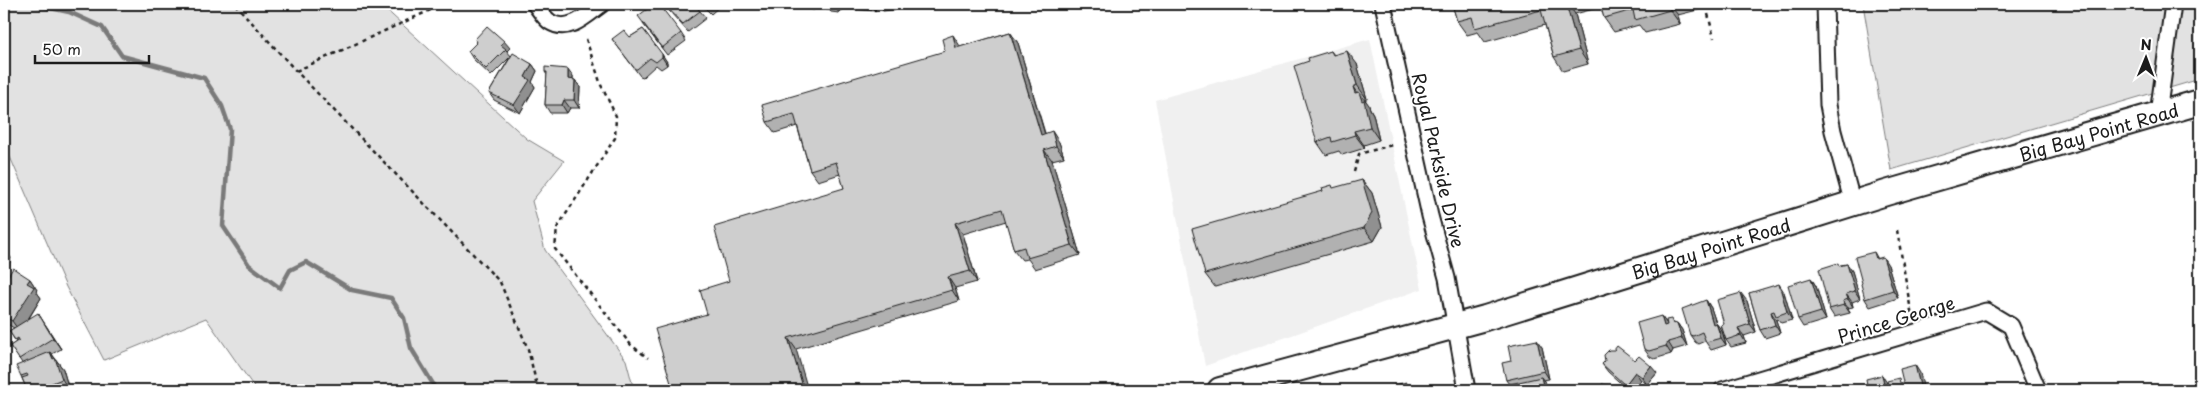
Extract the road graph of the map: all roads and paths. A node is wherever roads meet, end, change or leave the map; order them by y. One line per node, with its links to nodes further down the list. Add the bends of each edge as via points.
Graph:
1 (235, 4): 11 (path)
2 (444, 4): 11 (path)
3 (534, 4): 4 (street, via 550,22 563,25 574,24)
4 (602, 4)
5 (1383, 4): 19 (street, Royal Parkside Drive, via 1447,278)
6 (1825, 4): 16 (street, via 1828,105)
7 (2173, 4): 13 (street)
8 (1708, 14): 9 (path)
9 (1714, 38)
10 (586, 39): 20 (path, via 616,116 615,138 556,228 555,249 631,345)
11 (296, 71): 21 (path, via 500,282 528,349)
12 (2200, 102): 13 (main road, Big Bay Point Road)
13 (2158, 114): 16 (main road, Big Bay Point Road)
14 (1392, 145): 15 (path, via 1359,154)
15 (1354, 172)
16 (1853, 204): 19 (main road, Big Bay Point Road)
17 (1897, 230): 18 (path)
18 (1913, 322)
19 (1455, 326): 22 (main road, Big Bay Point Road); 23 (street, Royal Parkside Drive)
20 (648, 358)
21 (538, 390)
22 (1220, 390)
23 (1467, 390)
24 (1722, 390): 25 (street, Prince George, via 1986,311 2012,326)
25 (2038, 390)

